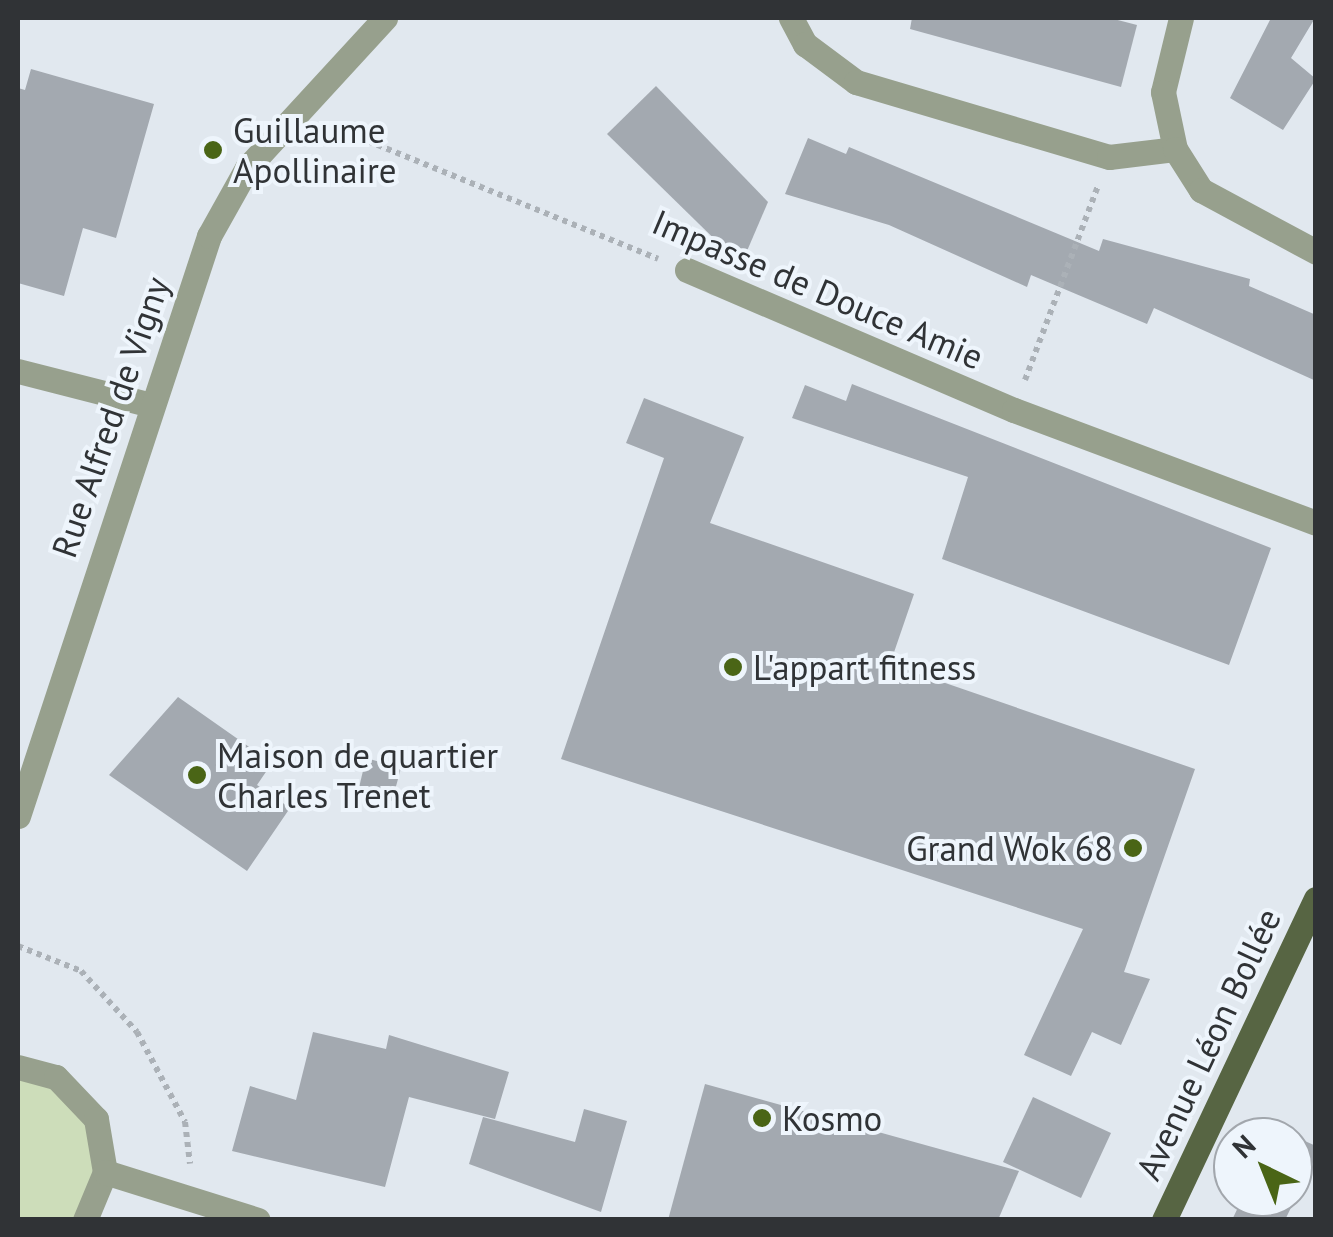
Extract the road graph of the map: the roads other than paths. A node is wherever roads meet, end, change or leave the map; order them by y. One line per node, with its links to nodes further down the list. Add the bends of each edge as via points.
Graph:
1 (358, 18): 5 (street, Rue Alfred de Vigny)
2 (385, 18): 5 (street, Rue Alfred de Vigny)
3 (791, 18): 6 (street, via 805,44 856,82 1109,157)
4 (1181, 18): 6 (street, via 1163,92)
5 (329, 72): 10 (street, Rue Alfred de Vigny, via 209,236)
6 (1175, 148): 7 (street, via 1202,190)
7 (1316, 252)
8 (687, 270): 11 (street, Impasse de Douce Amie, via 1014,410)
9 (18, 371): 10 (street)
10 (151, 406): 12 (street, Rue Alfred de Vigny)
11 (1316, 522)
12 (18, 816)
13 (1316, 899): 18 (main road, Avenue Léon Bollée)
14 (18, 1067): 15 (street, via 77,1093 100,1130)
15 (104, 1172): 16 (street); 17 (street)
16 (84, 1220)
17 (258, 1220)
18 (1164, 1220)

